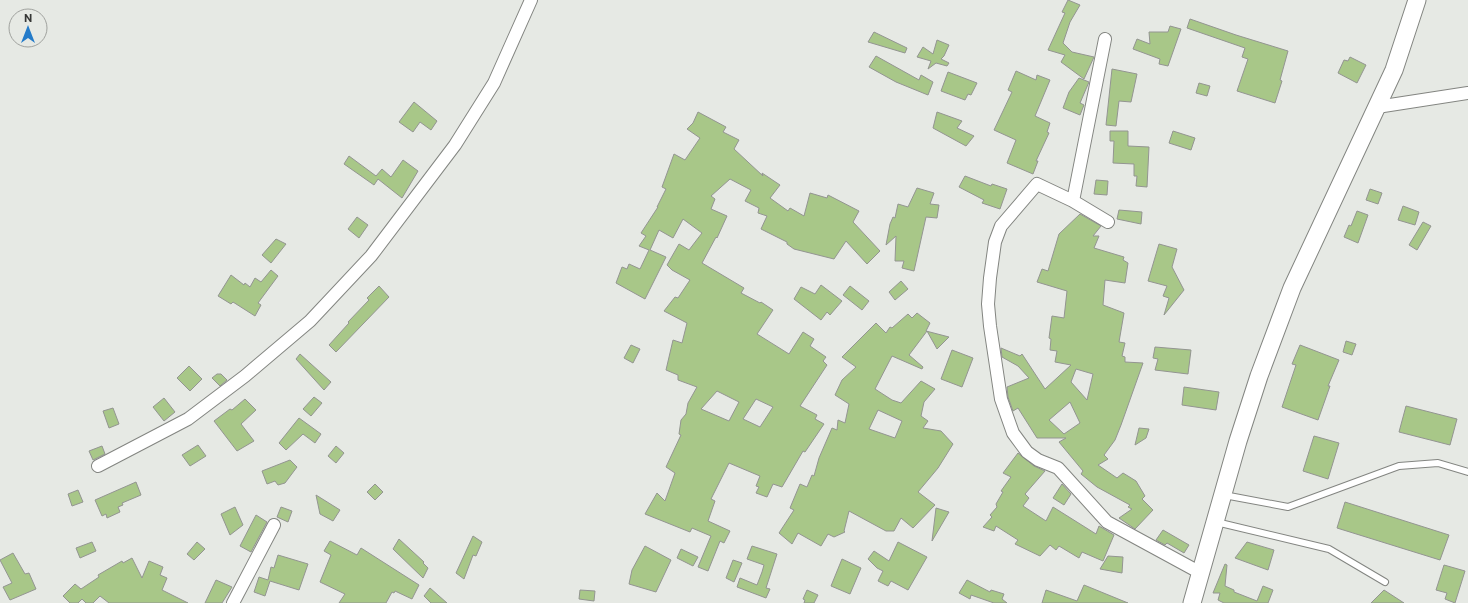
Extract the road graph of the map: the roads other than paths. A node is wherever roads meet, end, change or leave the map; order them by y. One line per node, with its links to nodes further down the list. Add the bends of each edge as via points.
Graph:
1 (531, 0): 8 (street, via 494,83 455,145 361,267 310,321 241,379 188,419)
2 (1417, 0): 5 (main road, via 1394,70)
3 (1105, 39): 6 (street)
4 (1468, 93): 5 (street)
5 (1377, 107): 10 (main road, via 1292,288 1259,376)
6 (1073, 201): 7 (street); 13 (street, via 1037,184 1001,226 995,242 988,304 1001,399 1013,433 1027,452 1038,460 1058,468 1107,522)
7 (1108, 222)
8 (98, 466)
9 (1468, 472): 10 (lane, via 1438,464 1399,466 1288,507)
10 (1223, 495): 11 (main road)
11 (1215, 522): 13 (main road); 14 (lane, via 1329,549)
12 (274, 525): 15 (street)
13 (1199, 572): 16 (main road)
14 (1385, 582)
15 (234, 603)
16 (1192, 603)

